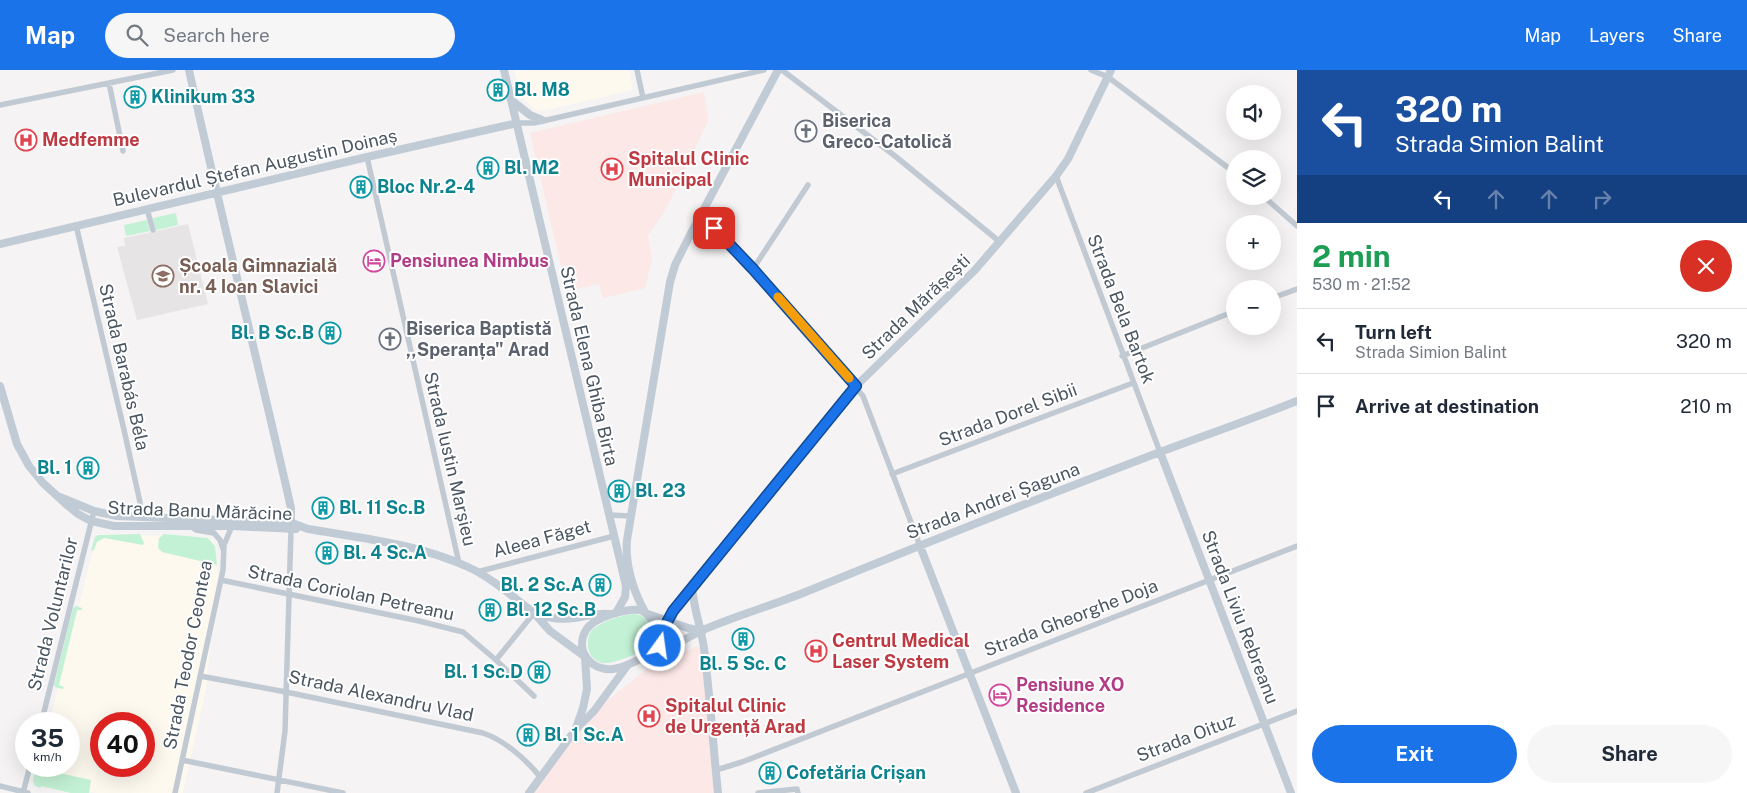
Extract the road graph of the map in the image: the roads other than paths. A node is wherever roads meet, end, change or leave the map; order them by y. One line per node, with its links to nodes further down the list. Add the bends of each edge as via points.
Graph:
1 (173, 70): 10 (street)
2 (189, 70): 21 (main road)
3 (504, 70): 12 (main road, Strada Elena Ghiba Birta)
4 (637, 70): 11 (street)
5 (764, 70): 11 (street)
6 (778, 70): 24 (main road)
7 (782, 70): 28 (street)
8 (1091, 70): 9 (street)
9 (1110, 74): 18 (street); 19 (main road, Strada Mărășești, via 1068,159)
10 (109, 83): 13 (street); 16 (street)
11 (643, 98): 14 (street)
12 (511, 100): 14 (main road); 15 (main road, Strada Elena Ghiba Birta)
13 (0, 105)
14 (542, 120): 15 (street)
15 (517, 123): 17 (main road, Bulevardul Ștefan Augustin Doinaș); 43 (main road, Strada Elena Ghiba Birta)
16 (124, 151)
17 (367, 157): 21 (main road, Bulevardul Ștefan Augustin Doinaș); 54 (street, Strada Iustin Marșieu)
18 (1226, 166)
19 (1056, 176): 28 (main road, Strada Mărășești); 34 (street, Strada Bela Bartok)
20 (808, 185): 30 (street)
21 (216, 192): 23 (main road, Bulevardul Ștefan Augustin Doinaș); 49 (main road)
22 (1273, 205): 26 (street)
23 (147, 208): 25 (main road, Bulevardul Ștefan Augustin Doinaș); 27 (street)
24 (701, 214): 30 (street); 44 (main road, via 670,282)
25 (76, 225): 29 (main road, Bulevardul Ștefan Augustin Doinaș); 45 (street, Strada Barabás Béla, via 140,502)
26 (1297, 226)
27 (153, 230)
28 (1000, 242): 37 (main road, Strada Mărășești)
29 (0, 244)
30 (753, 269): 37 (street)
31 (1297, 289): 32 (street)
32 (1281, 295)
33 (1226, 315): 34 (street)
34 (1122, 356): 35 (street, Strada Bela Bartok)
35 (1133, 384): 39 (street, Strada Bela Bartok); 40 (street, Strada Dorel Sibii)
36 (0, 386): 41 (main road, via 23,456 39,479)
37 (856, 386): 40 (street, via 865,400); 58 (main road, Strada Mărășești)
38 (1297, 401): 39 (main road, Strada Andrei Șaguna)
39 (1160, 452): 51 (main road, Strada Andrei Șaguna); 57 (main road, Strada Liviu Rebreanu)
40 (892, 474): 51 (street)
41 (60, 497): 42 (main road, Strada Banu Mărăcine); 46 (main road, via 72,510)
42 (94, 511): 45 (main road, Strada Banu Mărăcine); 46 (street, Strada Voluntarilor)
43 (609, 515): 44 (street); 50 (main road, Strada Elena Ghiba Birta)
44 (631, 516): 61 (main road, via 626,550 633,585)
45 (140, 517): 49 (main road, Strada Banu Mărăcine)
46 (91, 521): 47 (main road, Strada Banu Mărăcine, via 114,526); 75 (street, Strada Voluntarilor)
47 (190, 526): 48 (main road, Strada Banu Mărăcine); 53 (street, Strada Teodor Ceontea, via 214,533)
48 (232, 526): 49 (main road, Strada Banu Mărăcine); 53 (street, Strada Teodor Ceontea)
49 (292, 526): 54 (main road, Strada Banu Mărăcine, via 415,549); 59 (street)
50 (614, 536): 55 (street, Aleea Făget); 62 (main road, Strada Elena Ghiba Birta, via 626,590)
51 (920, 546): 64 (main road, Strada Andrei Șaguna); 70 (main road)
52 (1297, 546): 57 (street, Strada Gheorghe Doja)
53 (223, 551): 56 (street, Strada Teodor Ceontea)
54 (458, 563): 55 (main road, Strada Banu Mărăcine)
55 (478, 572): 60 (main road, Strada Banu Mărăcine)
56 (221, 580): 59 (street, Strada Coriolan Petreanu); 71 (street, Strada Teodor Ceontea)
57 (1210, 580): 70 (street, Strada Gheorghe Doja); 76 (main road, Strada Liviu Rebreanu)
58 (692, 588): 63 (main road, Strada Mărășești); 64 (main road)
59 (289, 595): 68 (street, Strada Coriolan Petreanu, via 459,631); 72 (street)
60 (534, 613): 62 (main road, Strada Banu Mărăcine, via 555,619); 67 (main road, Strada Banu Mărăcine, via 550,631); 68 (street)
61 (646, 613): 62 (main road, via 635,609); 63 (main road); 66 (main road, via 655,628 655,637)
62 (613, 614): 67 (main road, via 588,628 583,641)
63 (667, 621): 64 (main road); 65 (main road, Strada Mărășești)
64 (701, 631): 65 (main road, Strada Andrei Șaguna); 79 (main road)
65 (658, 652): 66 (main road, Strada Andrei Șaguna)
66 (645, 656): 69 (main road)
67 (585, 657): 69 (main road, via 602,669); 77 (main road, via 587,689)
68 (496, 660): 73 (street, Strada Coriolan Petreanu)
69 (627, 666): 77 (main road)
70 (970, 673): 79 (street, Strada Gheorghe Doja); 92 (main road)
71 (200, 676): 72 (street, Strada Alexandru Vlad); 78 (street, Strada Teodor Ceontea)
72 (286, 692): 81 (street, Strada Alexandru Vlad, via 492,736); 82 (street)
73 (534, 696)
74 (1297, 711): 76 (street, Strada Oituz)
75 (43, 712)
76 (1265, 724): 93 (street, Strada Oituz); 94 (main road, Strada Liviu Rebreanu)
77 (576, 730): 81 (main road)
78 (182, 760): 82 (street); 85 (street, Strada Teodor Ceontea)
79 (716, 770): 89 (main road)
80 (28, 777): 84 (street)
81 (541, 778): 88 (main road)
82 (280, 780): 86 (street); 87 (street)
83 (0, 786): 84 (street)
84 (25, 793)
85 (175, 793)
86 (277, 793)
87 (343, 793)
88 (529, 793)
89 (718, 793)
90 (758, 793): 91 (street, via 797,788)
91 (798, 793)
92 (1016, 793)
93 (1086, 793)
94 (1291, 793)

